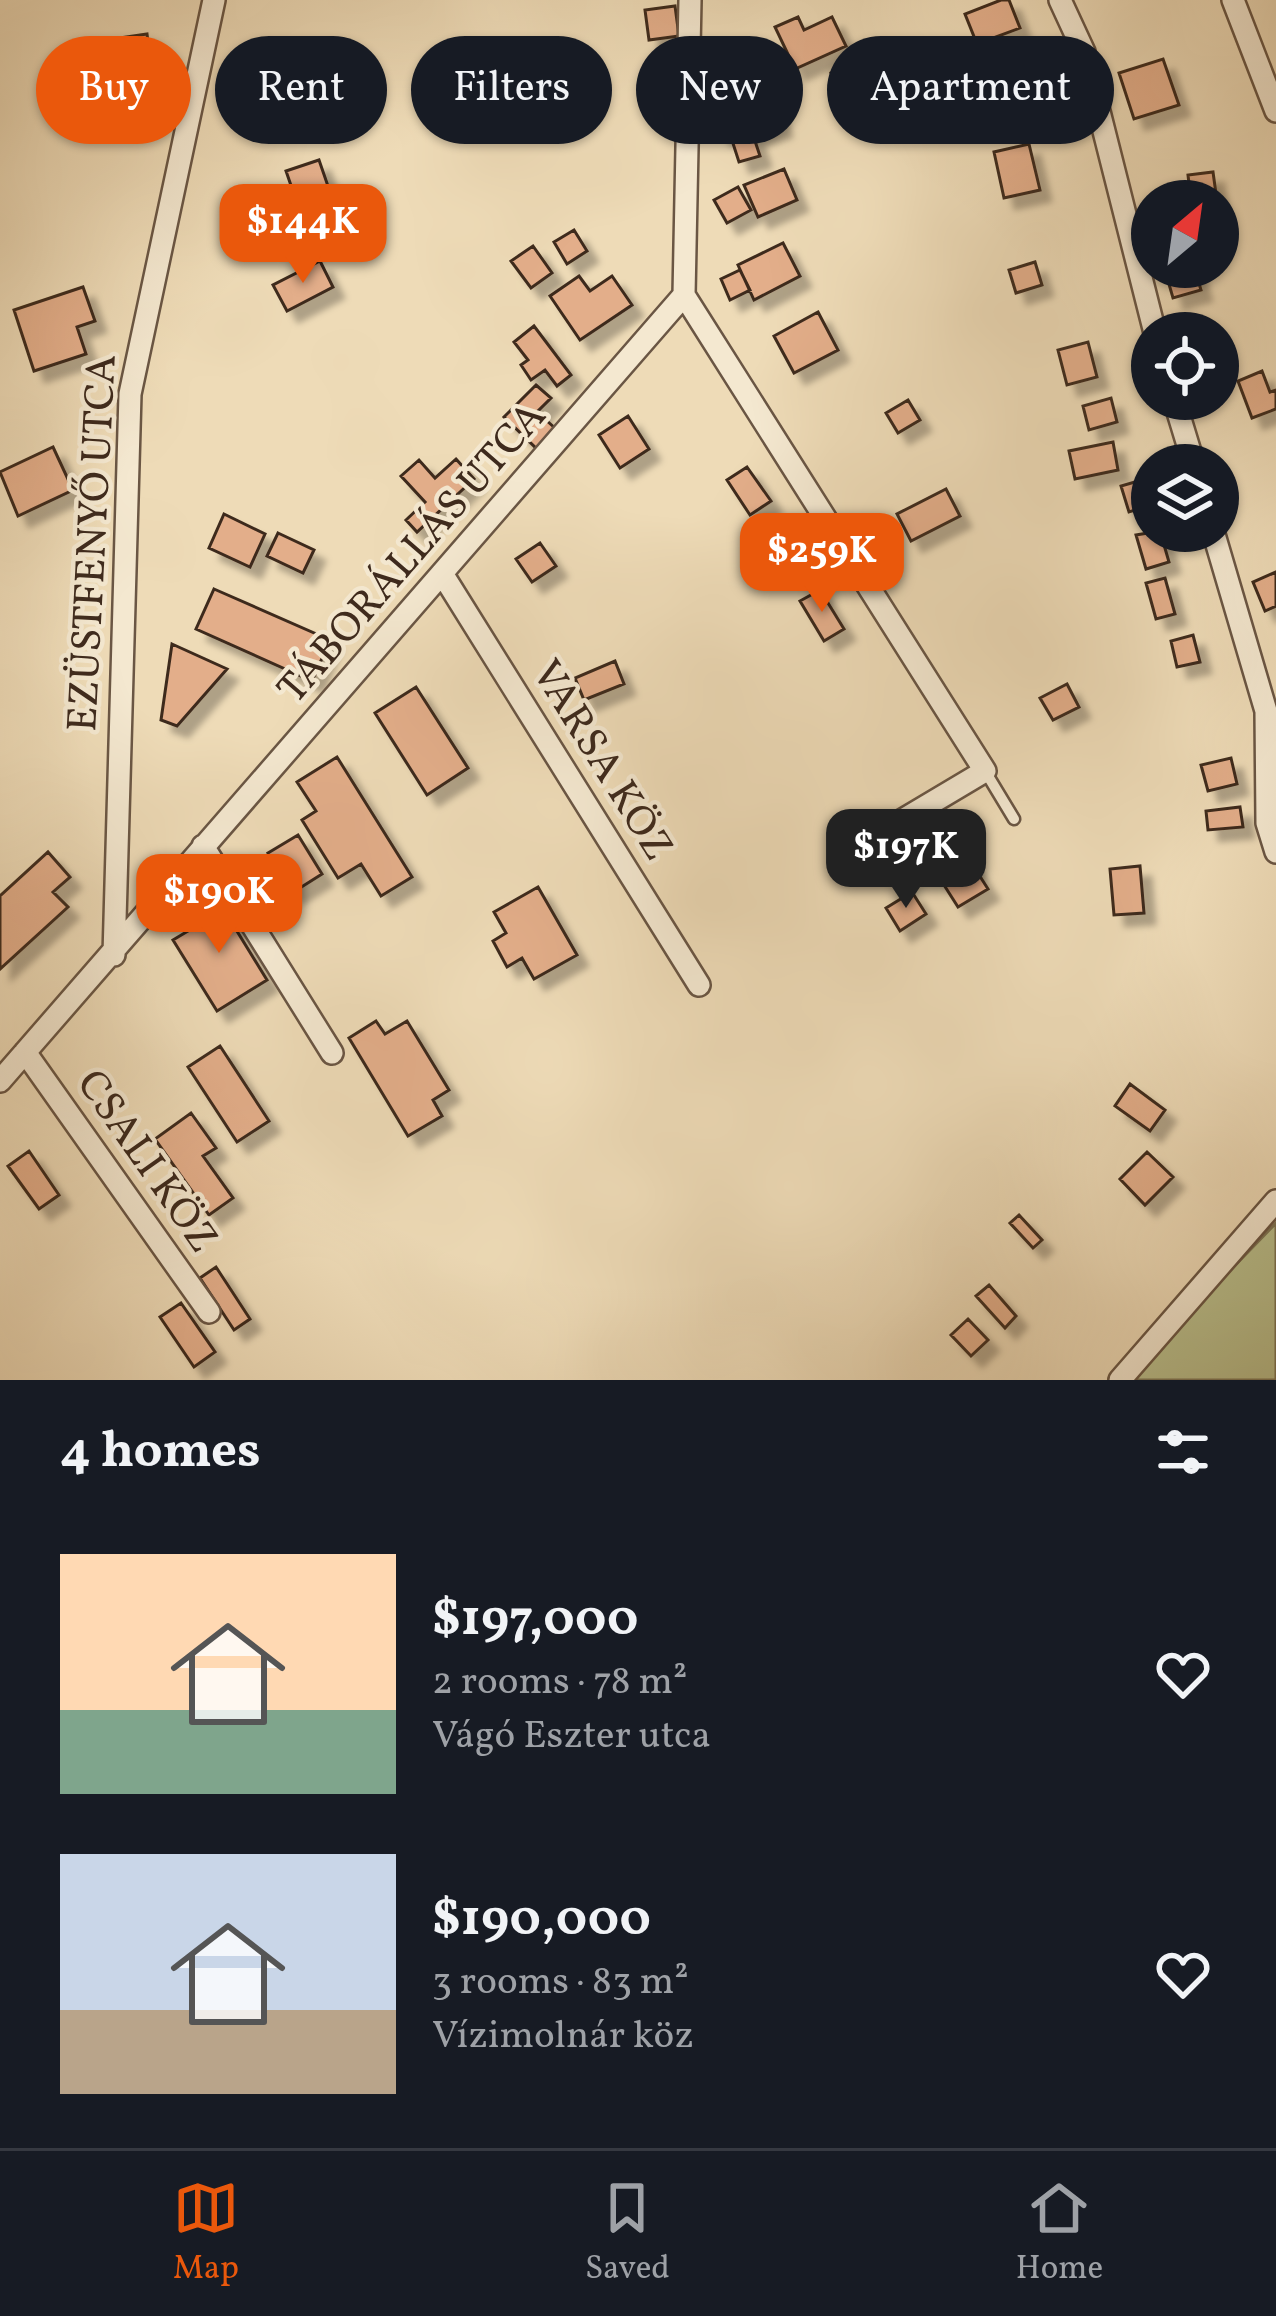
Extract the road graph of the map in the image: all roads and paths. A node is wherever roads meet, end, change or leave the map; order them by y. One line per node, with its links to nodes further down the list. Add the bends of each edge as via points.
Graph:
1 (214, 0): 16 (street, EZÜSTFENYŐ UTCA, via 130,394)
2 (690, 0): 6 (street)
3 (1060, 0): 7 (street, via 1084,52)
4 (1233, 0): 5 (street)
5 (1276, 111)
6 (684, 295): 9 (street, TÁBORÁLLÁS UTCA); 11 (street)
7 (1150, 312)
8 (1220, 552): 10 (street)
9 (443, 575): 13 (street, TÁBORÁLLÁS UTCA); 17 (street, VARSA KÖZ)
10 (1271, 714): 15 (street, via 1267,823)
11 (985, 771): 12 (lane); 14 (street)
12 (1014, 819)
13 (203, 846): 16 (street, TÁBORÁLLÁS UTCA); 19 (street)
14 (854, 849)
15 (1276, 852)
16 (113, 955): 18 (street, TÁBORÁLLÁS UTCA)
17 (699, 985)
18 (26, 1052): 20 (street, TÁBORÁLLÁS UTCA); 22 (street, CSALI KÖZ)
19 (332, 1054)
20 (0, 1081)
21 (1276, 1201): 23 (street)
22 (209, 1312)
23 (1120, 1380)

